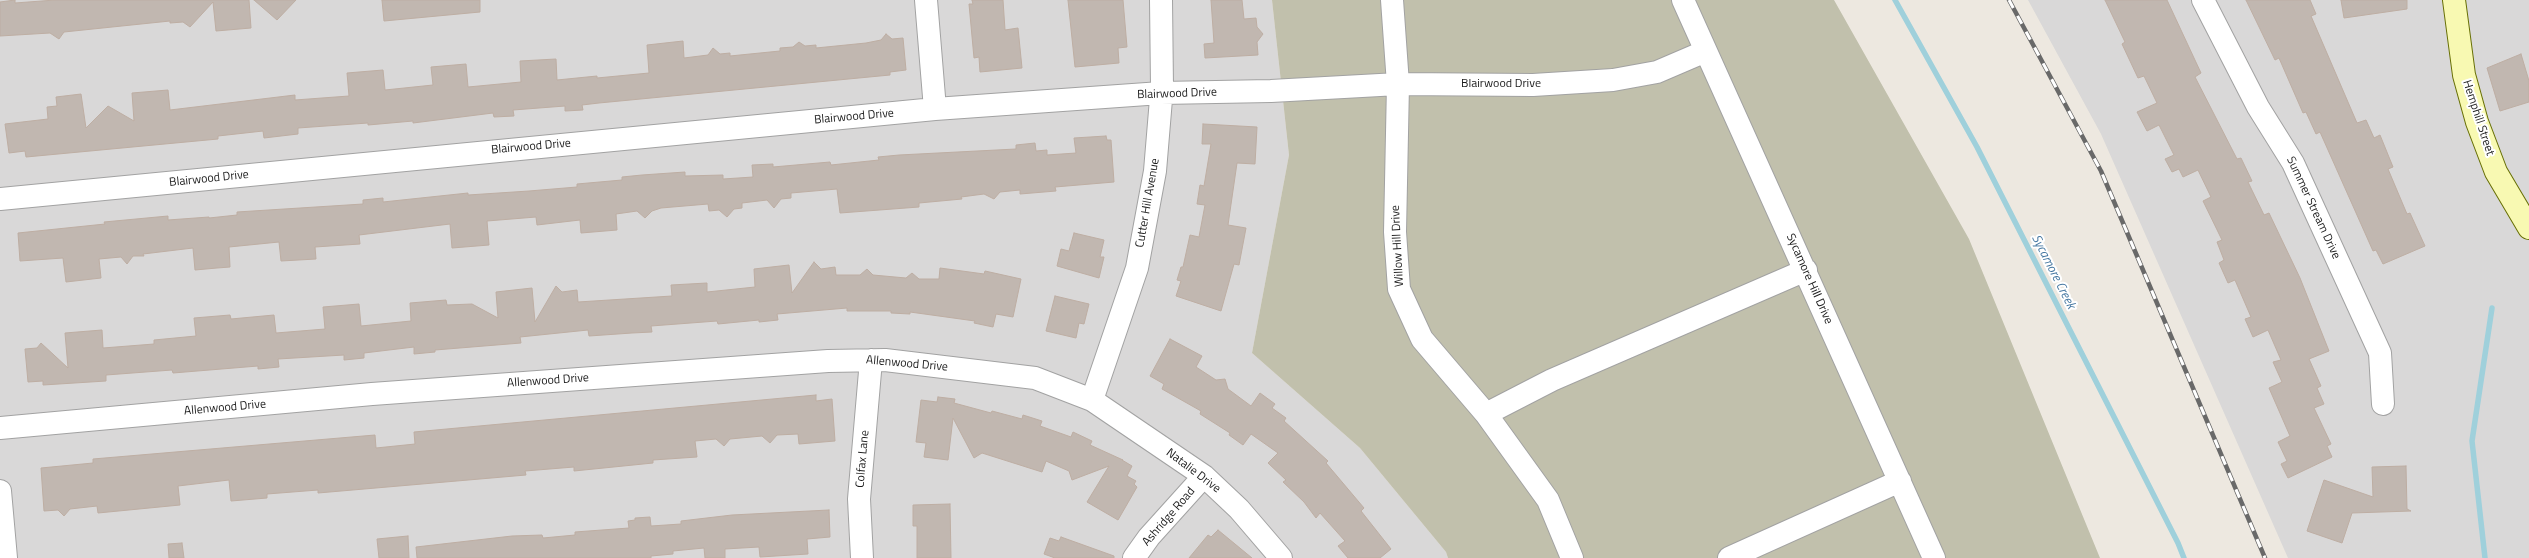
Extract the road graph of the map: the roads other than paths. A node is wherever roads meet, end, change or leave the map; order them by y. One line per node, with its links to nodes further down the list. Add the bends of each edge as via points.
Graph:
1 (926, 0): 10 (street)
2 (1161, 0): 9 (street, Cutter Hill Avenue)
3 (1392, 0): 8 (street, Willow Hill Drive)
4 (1683, 0): 7 (street, Sycamore Hill Drive)
5 (2203, 0): 16 (street, Summer Stream Drive, via 2258,107 2293,163 2380,353)
6 (2454, 0): 12 (street, Hemphill Street, via 2464,75 2477,122 2496,172)
7 (1706, 52): 8 (street, Blairwood Drive, via 1657,72 1613,80 1533,85); 13 (street, Sycamore Hill Drive)
8 (1398, 84): 9 (street, Blairwood Drive, via 1271,91); 17 (street, Willow Hill Drive, via 1395,232 1399,289 1422,339)
9 (1161, 93): 10 (street, Blairwood Drive); 15 (street, Cutter Hill Avenue, via 1155,171 1137,268)
10 (935, 109): 11 (street, Blairwood Drive)
11 (0, 199)
12 (2529, 228)
13 (1806, 270): 17 (street, via 1552,380); 20 (street, Sycamore Hill Drive)
14 (871, 360): 15 (street, Allenwood Drive, via 1036,378); 18 (street, Allenwood Drive, via 372,394); 23 (street, Colfax Lane, via 859,500)
15 (1092, 400): 19 (street, Natalie Drive)
16 (2383, 404)
17 (1486, 414): 26 (street, Willow Hill Drive, via 1548,500)
18 (0, 428)
19 (1204, 476): 24 (street, Ashridge Road, via 1149,537); 25 (street, Natalie Drive, via 1239,509)
20 (1900, 481): 27 (street); 28 (street, Sycamore Hill Drive)
21 (0, 491): 22 (street)
22 (6, 558)
23 (862, 558)
24 (1134, 558)
25 (1281, 558)
26 (1572, 558)
27 (1729, 558)
28 (1934, 558)

